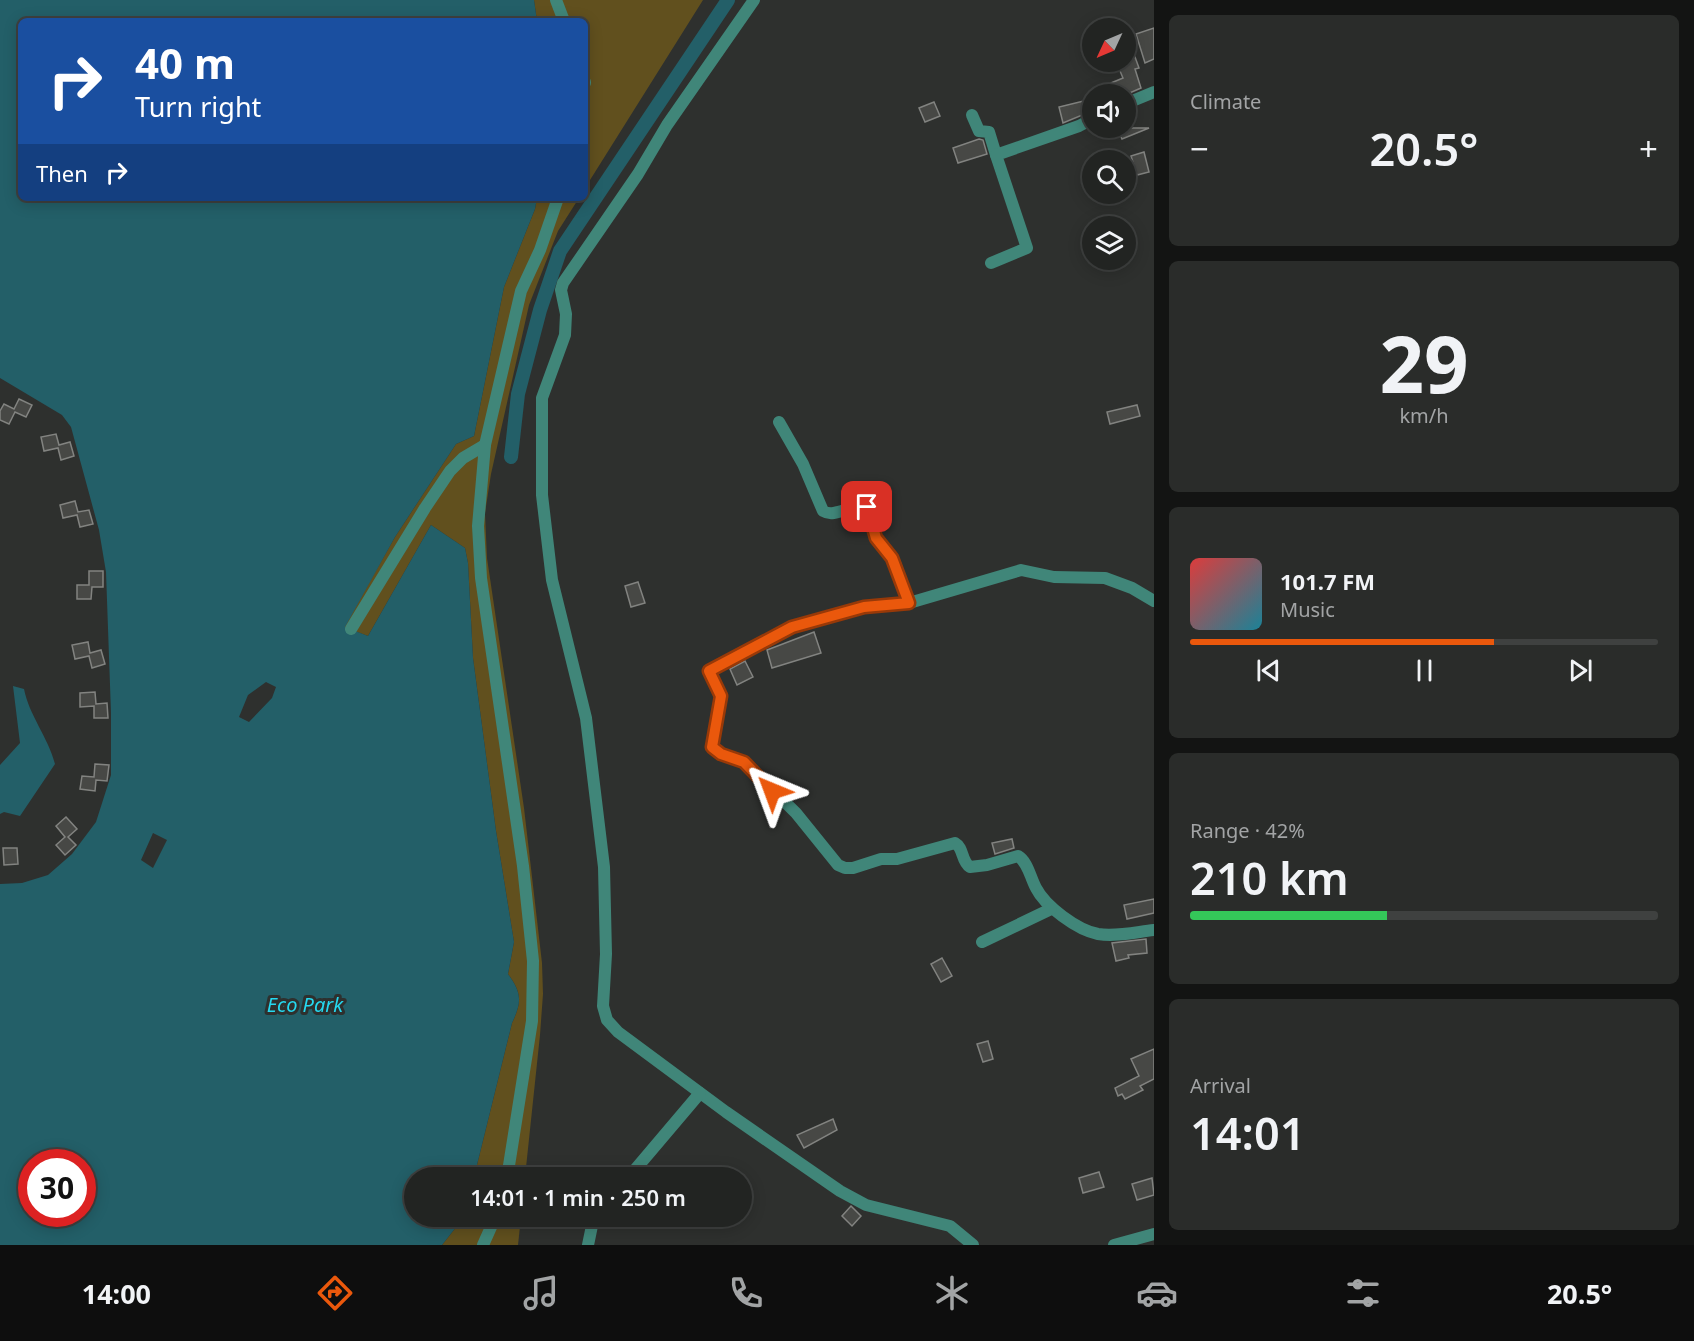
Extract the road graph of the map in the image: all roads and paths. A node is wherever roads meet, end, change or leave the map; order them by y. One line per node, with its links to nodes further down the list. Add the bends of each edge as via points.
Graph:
1 (556, 0): 3 (street)
2 (754, 0): 19 (street, via 563,283 565,335 542,398 543,495 550,567 586,718 599,814 606,943 603,1006 607,1020 618,1032)
3 (563, 18)
4 (1154, 92): 5 (street)
5 (1136, 99)
6 (972, 115): 8 (street, via 979,131 989,132)
7 (1082, 124): 8 (street)
8 (996, 155): 10 (street, via 1027,248)
9 (557, 201): 12 (street, via 521,291)
10 (991, 263)
11 (779, 422): 14 (street, via 803,464 822,511 829,514 867,507 876,538 892,558)
12 (485, 445): 15 (street, via 450,471); 20 (street, via 477,526 481,578 523,866 532,961 532,1021)
13 (1154, 601): 14 (street, via 1105,578 1054,577 1021,570)
14 (909, 603): 16 (street, via 864,607 792,627 713,668 709,671 721,696 712,747 744,762 796,813 838,865 853,868 956,843 970,867 1018,856)
15 (351, 629)
16 (1051, 909): 17 (street, via 1096,934); 18 (street)
17 (1154, 930)
18 (982, 942)
19 (700, 1093): 21 (street); 27 (street, via 840,1191 866,1205 950,1226)
20 (509, 1167)
21 (637, 1167)
22 (491, 1227): 25 (street)
23 (592, 1227): 26 (street)
24 (1154, 1234): 28 (street)
25 (483, 1245)
26 (588, 1245)
27 (973, 1245)
28 (1114, 1245)

